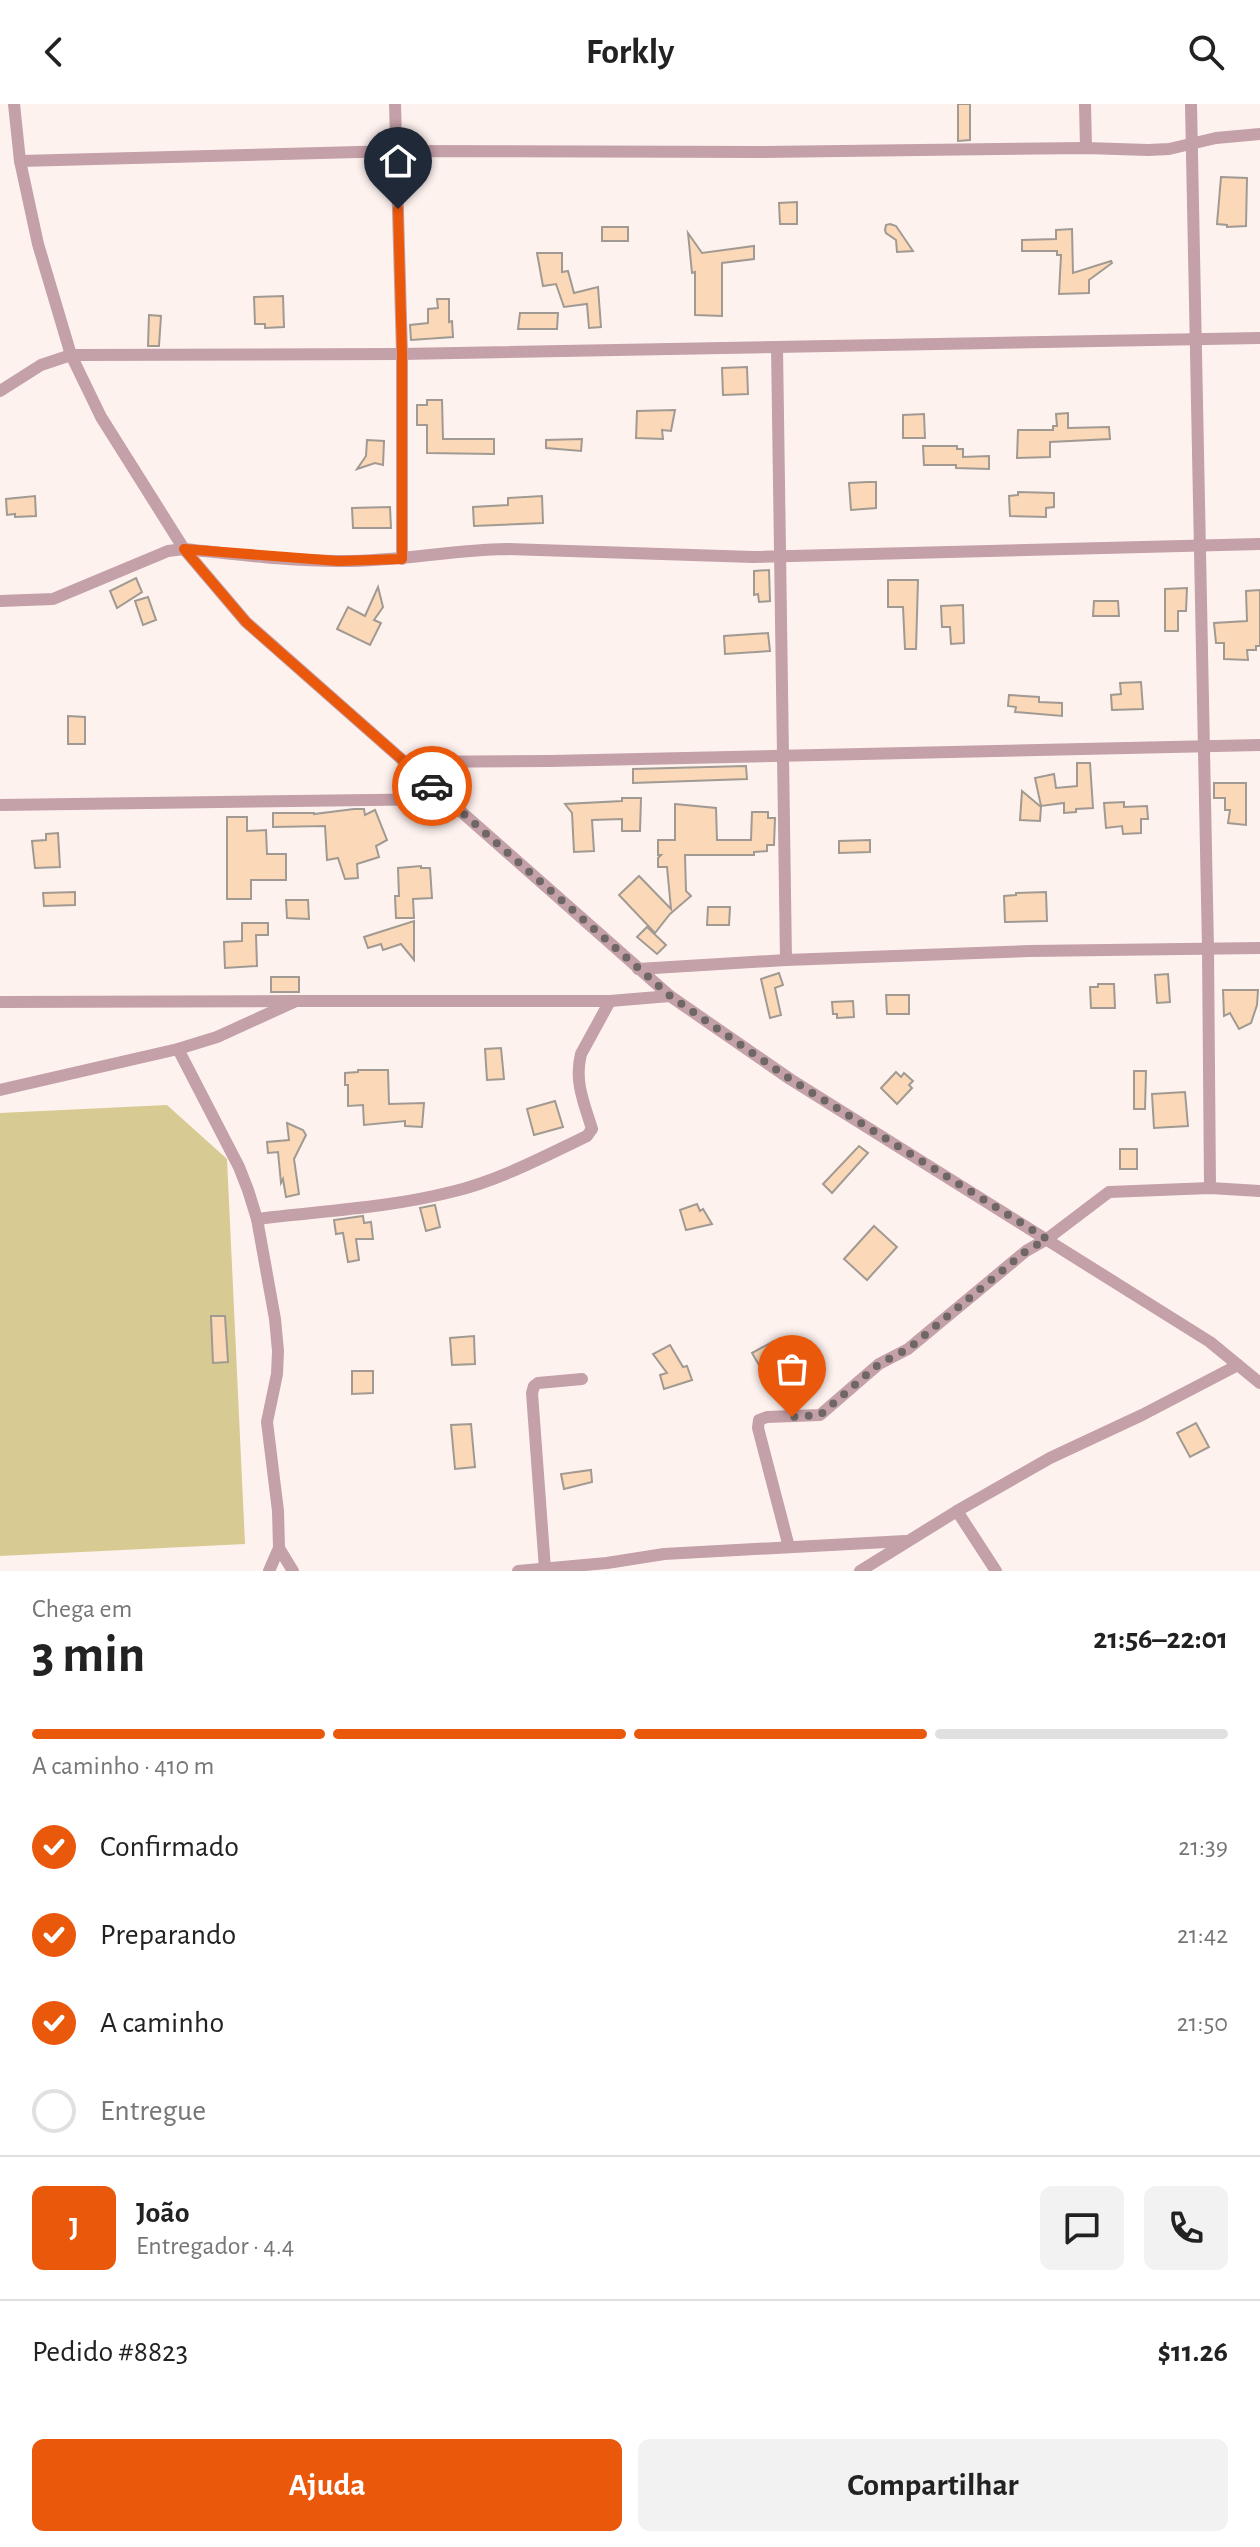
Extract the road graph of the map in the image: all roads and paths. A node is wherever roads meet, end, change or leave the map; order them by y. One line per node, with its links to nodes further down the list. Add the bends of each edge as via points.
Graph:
1 (14, 104): 9 (street)
2 (395, 104): 8 (street)
3 (1085, 104): 7 (street)
4 (1191, 104): 6 (street)
5 (1260, 134): 6 (street)
6 (1192, 143): 7 (street, via 1148,150); 11 (street)
7 (1086, 148): 8 (street)
8 (396, 151): 9 (street); 13 (street)
9 (20, 161): 14 (street)
10 (1260, 338): 11 (street)
11 (1196, 339): 12 (street); 17 (street)
12 (777, 347): 13 (street); 19 (street)
13 (402, 354): 14 (street); 20 (street)
14 (71, 355): 15 (street, via 41,365); 18 (street, via 101,417)
15 (0, 391)
16 (1260, 544): 17 (street)
17 (1199, 546): 19 (street); 23 (street)
18 (184, 549): 20 (street, via 338,561); 21 (street, via 53,599); 25 (street, via 246,622)
19 (780, 556): 20 (street, via 506,549); 24 (street)
20 (402, 559)
21 (0, 601)
22 (1260, 745): 23 (street)
23 (1203, 746): 24 (street); 29 (street)
24 (781, 756): 25 (street); 30 (street)
25 (403, 762): 26 (street)
26 (448, 799): 27 (street); 31 (street)
27 (0, 805)
28 (1260, 948): 29 (street)
29 (1208, 949): 30 (street); 38 (street)
30 (786, 960): 31 (street)
31 (638, 969): 32 (street)
32 (670, 996): 34 (street); 41 (street, via 790,1079)
33 (296, 1001): 34 (street); 35 (street); 36 (street)
34 (610, 1001): 40 (street, via 579,1062 579,1090 592,1129 587,1136 454,1192)
35 (0, 1002)
36 (178, 1049): 37 (street); 40 (street, via 239,1167)
37 (0, 1090)
38 (1210, 1188): 39 (street); 41 (street, via 1109,1192)
39 (1260, 1191)
40 (257, 1219): 48 (street, via 278,1351 267,1422)
41 (1047, 1239): 42 (street); 47 (street, via 908,1349 879,1364 820,1415 759,1420)
42 (1238, 1365): 44 (street); 45 (street, via 1050,1458)
43 (582, 1379): 49 (street, via 538,1383 532,1393)
44 (1260, 1383)
45 (957, 1511): 46 (street); 54 (street)
46 (906, 1541): 47 (street); 53 (street)
47 (789, 1547): 49 (street, via 664,1554)
48 (279, 1548): 50 (street); 51 (street)
49 (545, 1569): 52 (street)
50 (269, 1571)
51 (293, 1571)
52 (518, 1571)
53 (860, 1571)
54 (996, 1571)

